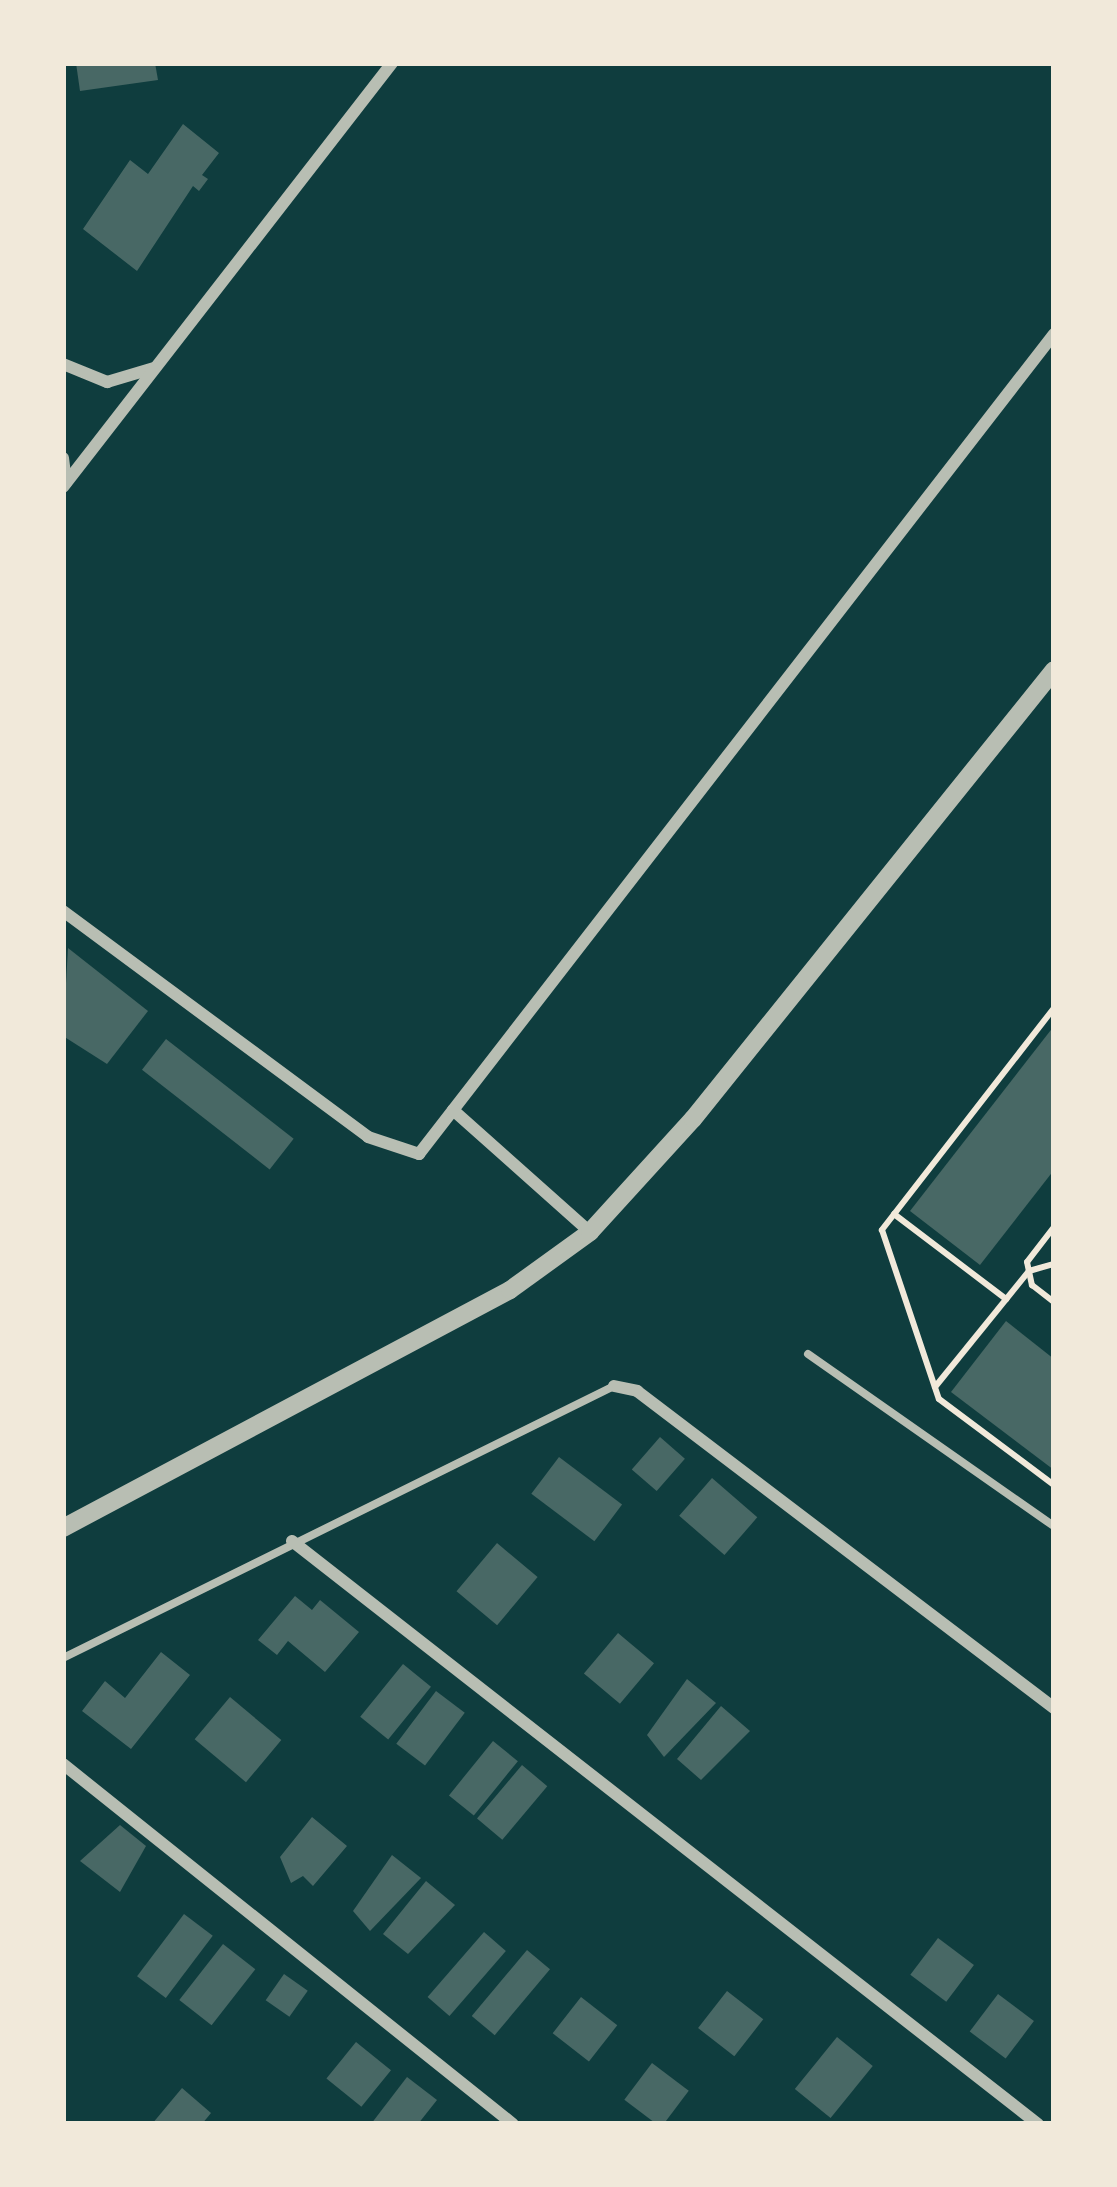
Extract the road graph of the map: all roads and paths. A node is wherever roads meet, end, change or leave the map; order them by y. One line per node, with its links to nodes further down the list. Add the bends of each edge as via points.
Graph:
1 (392, 63): 4 (street)
2 (1054, 334): 10 (street)
3 (63, 364): 4 (street, via 107,382)
4 (160, 365): 6 (street)
5 (63, 458): 6 (street)
6 (65, 485)
7 (1054, 670): 13 (street, via 693,1119)
8 (63, 911): 10 (street, via 368,1137 419,1154)
9 (1054, 1008): 11 (path)
10 (453, 1109): 13 (street)
11 (894, 1214): 16 (path); 20 (path, via 882,1230)
12 (1054, 1227): 15 (path)
13 (590, 1232): 23 (street, via 510,1290)
14 (1054, 1264): 15 (path)
15 (1029, 1270): 16 (path); 17 (path, via 1031,1285)
16 (1006, 1299): 20 (path)
17 (1054, 1302)
18 (808, 1354): 22 (lane)
19 (614, 1386): 24 (lane); 26 (street, via 637,1391)
20 (935, 1387): 21 (path, via 939,1399)
21 (1054, 1485)
22 (1054, 1526)
23 (63, 1528)
24 (292, 1541): 25 (lane); 29 (street)
25 (63, 1658)
26 (1054, 1708)
27 (63, 1764): 28 (street)
28 (513, 2124)
29 (1038, 2124)

